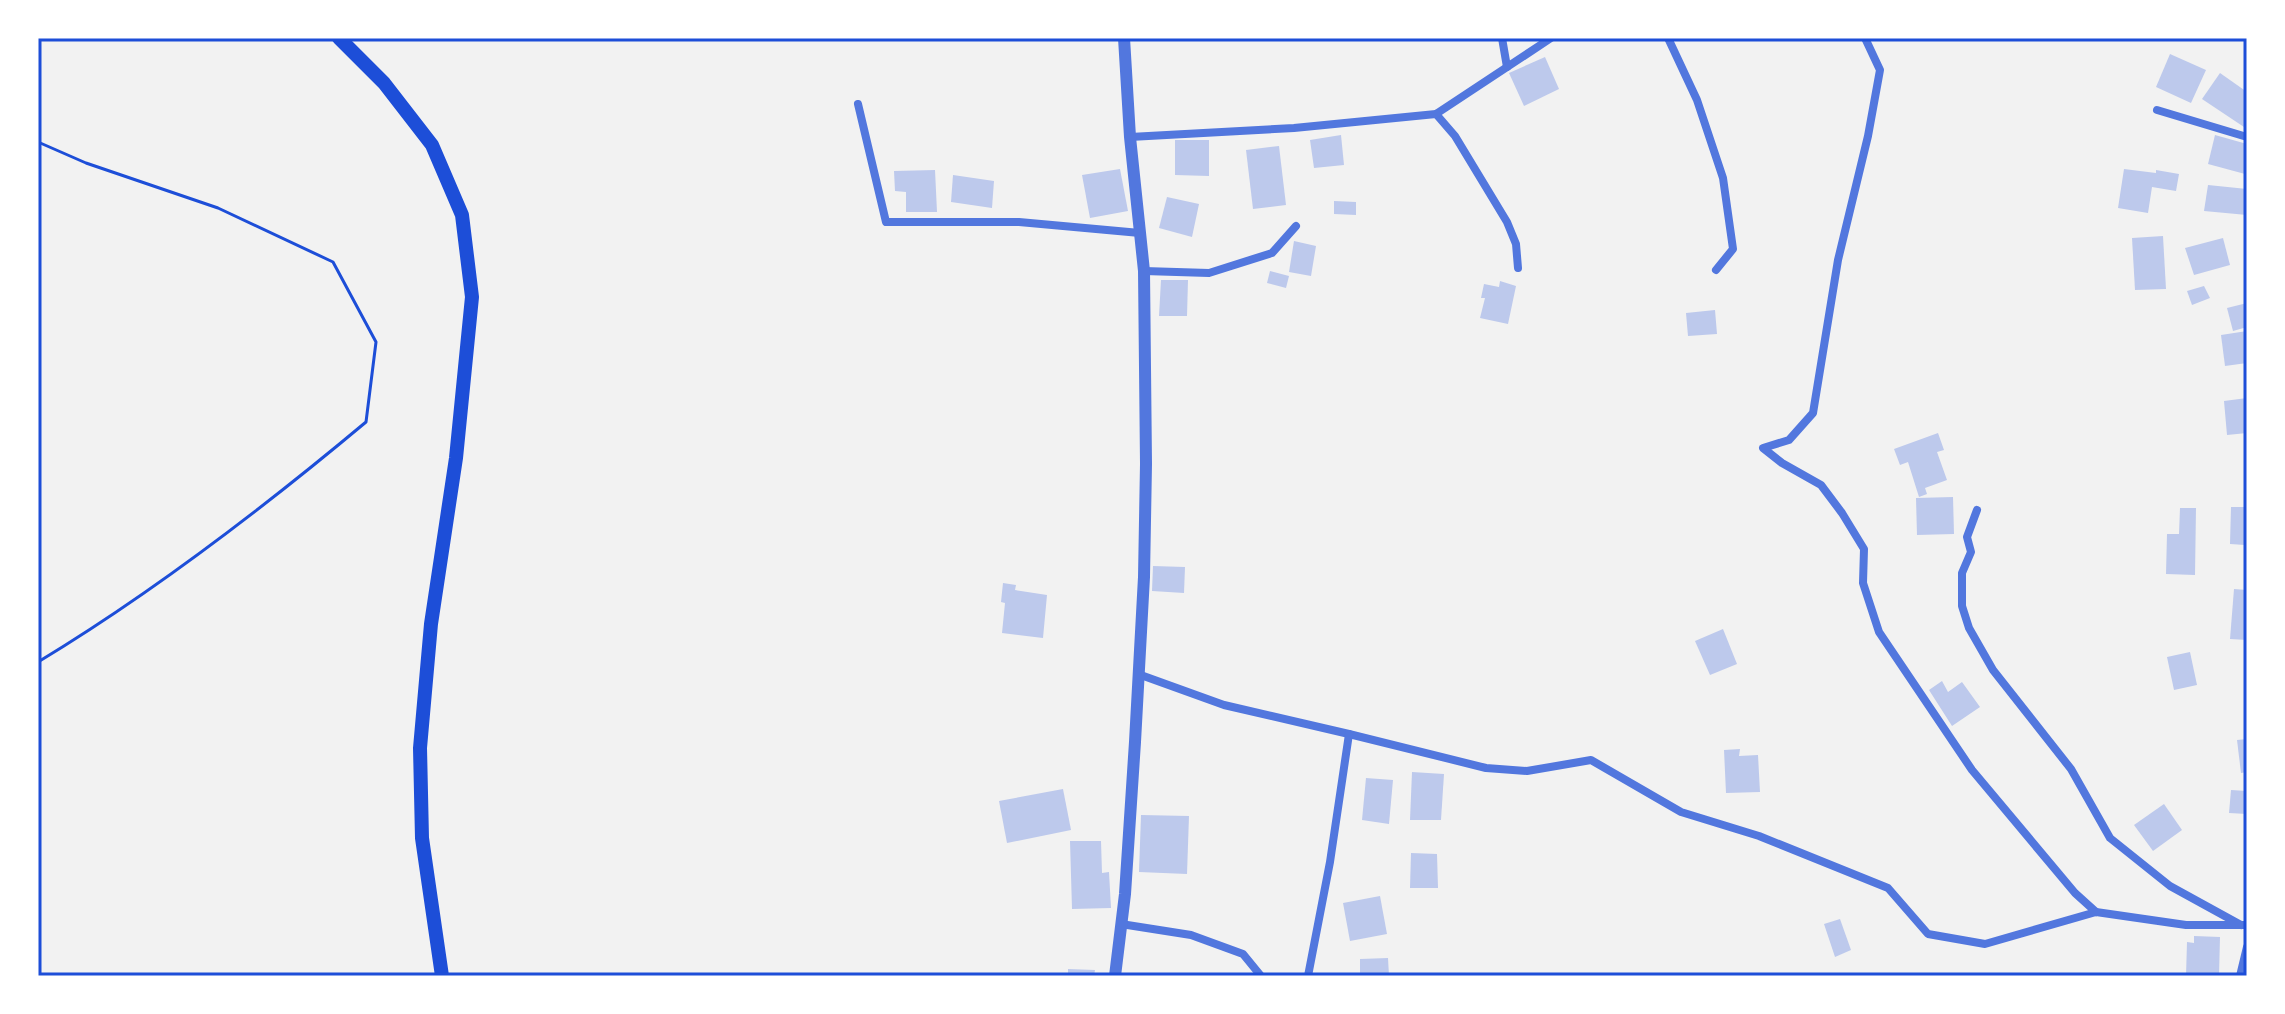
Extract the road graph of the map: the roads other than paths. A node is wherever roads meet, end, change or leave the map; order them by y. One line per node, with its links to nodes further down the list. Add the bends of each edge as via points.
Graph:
1 (339, 38): 25 (main road, via 384,83 432,145 462,215 472,297 420,748 422,838)
2 (1124, 38): 11 (street)
3 (1502, 38): 7 (street)
4 (1551, 38): 7 (street)
5 (1668, 38): 16 (street, via 1697,100 1723,178 1733,249)
6 (1865, 38): 21 (street, via 1880,70 1838,260 1813,413 1789,440 1763,448 1821,485 1842,513 1864,549 1863,583 1879,632 1972,770)
7 (1507, 67): 10 (street)
8 (858, 104): 14 (street, via 886,222 1019,222)
9 (2157, 110): 12 (street)
10 (1436, 114): 11 (street); 15 (street, via 1507,222)
11 (1130, 137): 14 (street)
12 (2247, 137)
13 (1296, 226): 17 (street, via 1272,253 1209,273)
14 (1140, 233): 17 (street)
15 (1518, 268)
16 (1716, 270)
17 (1144, 271): 19 (street, via 1146,464)
18 (1977, 510): 23 (street, via 1967,537 1971,552 1962,573 1962,606 1993,670 2071,769 2110,838 2170,886)
19 (1138, 674): 20 (street, via 1224,705); 22 (street)
20 (1349, 734): 21 (street, via 1486,768 1527,771 1591,760 1681,812 1759,836 1888,888 1928,934 1985,944); 30 (street)
21 (2096, 912): 23 (street, via 2186,925)
22 (1121, 924): 28 (street); 29 (street, via 1191,935 1230,949 1243,954)
23 (2244, 925)
24 (2247, 947): 31 (street)
25 (438, 955): 26 (main road); 27 (main road)
26 (432, 976)
27 (442, 976)
28 (1115, 976)
29 (1261, 976)
30 (1308, 976)
31 (2240, 976)

